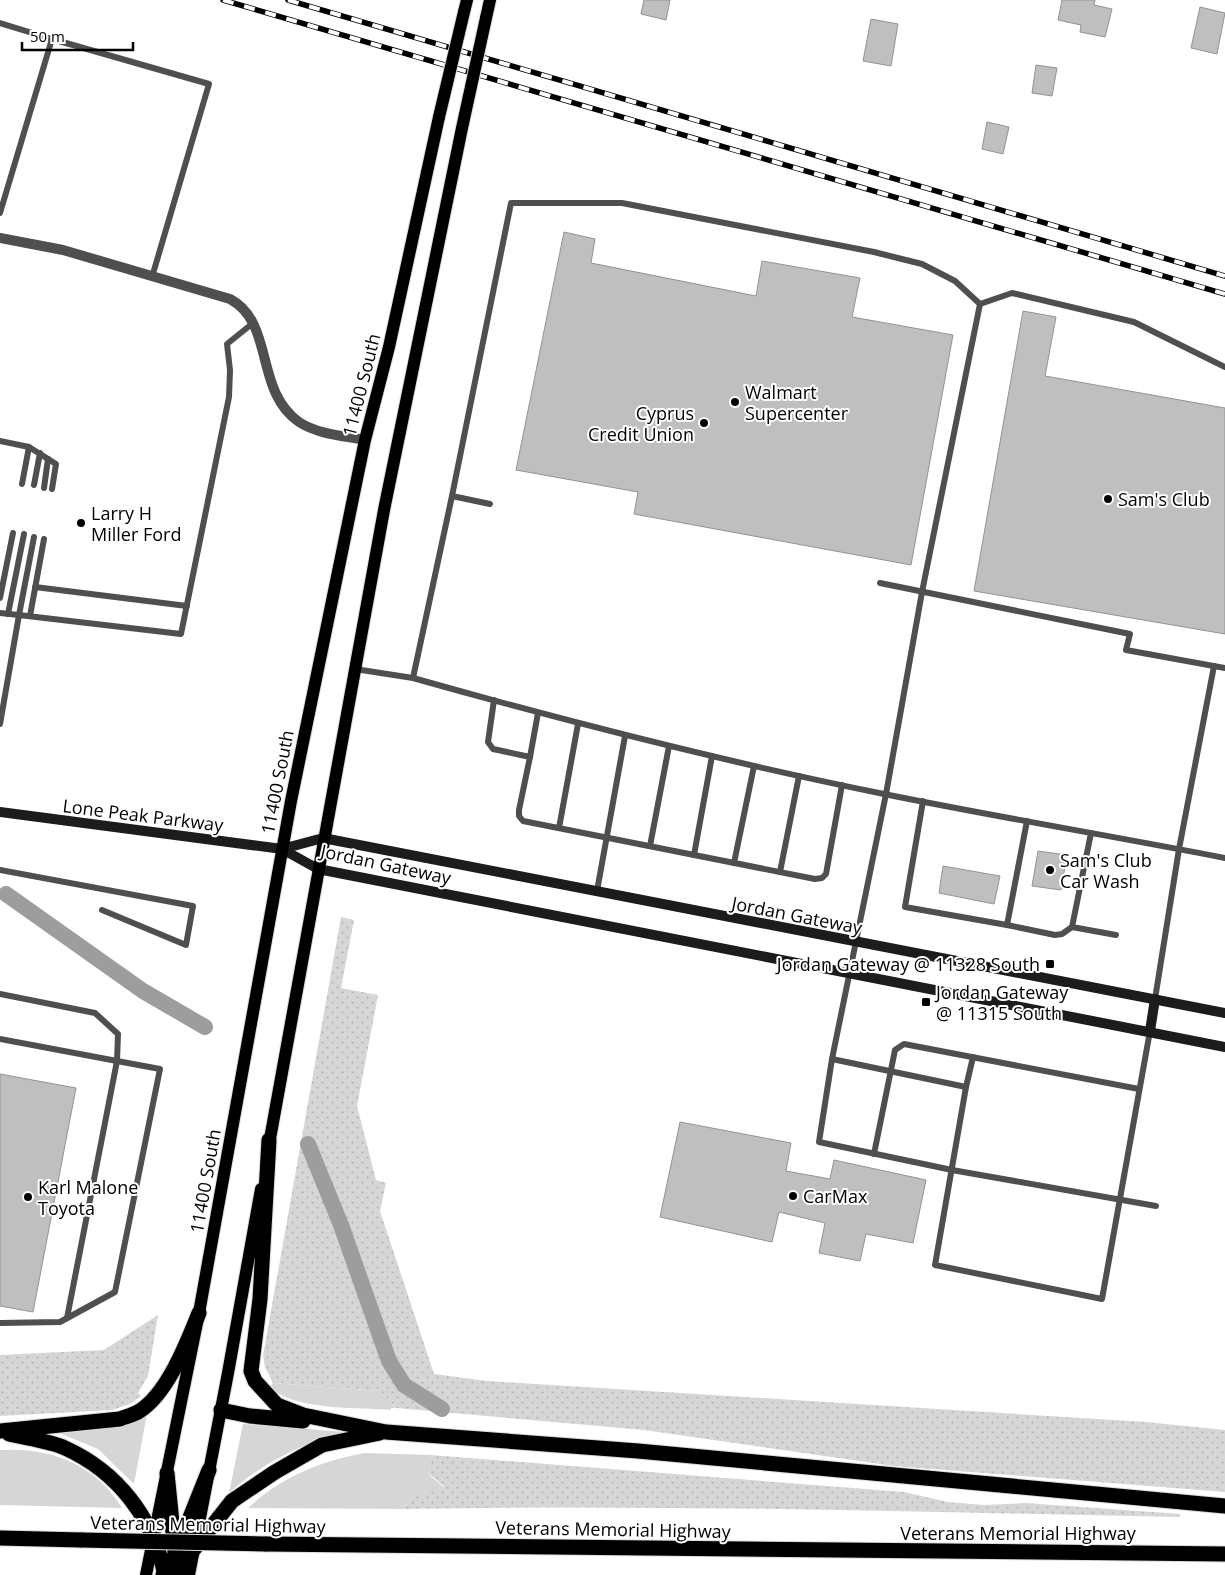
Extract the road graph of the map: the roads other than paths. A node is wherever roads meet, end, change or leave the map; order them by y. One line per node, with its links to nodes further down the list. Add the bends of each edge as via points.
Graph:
1 (490, 0): 37 (main road, bridge, via 410,376)
2 (466, 6): 11 (main road, 11400 South, bridge)
3 (0, 23): 4 (lane)
4 (52, 38): 5 (lane); 7 (lane, via 209,84)
5 (0, 213)
6 (0, 238): 7 (street, via 63,250)
7 (152, 277): 9 (street, via 230,298 240,304)
8 (980, 304): 10 (lane, via 1012,293 1134,322); 20 (lane, via 954,280 922,264 874,252 622,203 511,204); 28 (lane)
9 (253, 322): 11 (street, via 270,383 288,413 316,429); 30 (lane, via 227,344 229,397)
10 (1225, 367)
11 (365, 440): 59 (main road, 11400 South)
12 (0, 441): 13 (lane)
13 (29, 447): 14 (lane); 16 (lane)
14 (40, 453): 15 (lane); 17 (lane)
15 (48, 459): 18 (lane); 19 (lane, via 56,464)
16 (22, 484)
17 (34, 485)
18 (44, 488)
19 (52, 489)
20 (452, 496): 21 (lane); 38 (lane)
21 (490, 504)
22 (12, 533): 29 (lane)
23 (24, 534): 32 (lane)
24 (34, 537): 33 (lane)
25 (44, 539): 27 (lane)
26 (880, 583): 28 (lane)
27 (35, 587): 30 (lane); 34 (lane)
28 (922, 592): 35 (lane, via 1130,634 1126,650); 50 (lane)
29 (0, 598)
30 (187, 606): 34 (lane, via 181,634)
31 (0, 613): 32 (lane)
32 (8, 614): 33 (lane)
33 (20, 615): 34 (lane); 41 (lane)
34 (30, 616)
35 (1214, 666): 36 (lane); 60 (lane)
36 (1225, 668)
37 (355, 669): 38 (lane); 57 (main road)
38 (413, 678): 39 (lane)
39 (494, 700): 40 (lane); 46 (lane, via 488,742 493,749)
40 (538, 713): 42 (lane); 46 (lane)
41 (0, 724)
42 (578, 724): 43 (lane); 54 (lane)
43 (625, 736): 44 (lane); 56 (lane)
44 (669, 746): 45 (lane); 58 (lane)
45 (712, 756): 47 (lane); 61 (lane)
46 (530, 757): 54 (lane, via 519,816 523,822)
47 (754, 766): 48 (lane); 63 (lane)
48 (799, 776): 49 (lane); 66 (lane)
49 (842, 785): 50 (lane); 66 (lane, via 826,874 815,879)
50 (886, 794): 51 (lane); 72 (lane)
51 (923, 801): 53 (lane); 69 (lane, via 905,907)
52 (0, 812): 59 (main road, Lone Peak Parkway)
53 (1027, 821): 55 (lane); 69 (lane)
54 (559, 828): 56 (lane)
55 (1091, 833): 60 (lane); 70 (lane)
56 (607, 837): 58 (lane); 67 (lane)
57 (323, 838): 59 (main road, Jordan Gateway); 64 (main road); 67 (main road, Jordan Gateway)
58 (650, 846): 61 (lane)
59 (282, 849): 64 (main road, Jordan Gateway); 91 (main road, 11400 South)
60 (1179, 849): 62 (lane); 75 (lane)
61 (694, 855): 63 (lane)
62 (1225, 858)
63 (734, 863): 66 (lane)
64 (318, 869): 73 (main road, Jordan Gateway); 86 (main road)
65 (0, 870): 68 (lane, via 193,906 186,946)
66 (780, 872)
67 (597, 892): 72 (main road, Jordan Gateway)
68 (102, 910)
69 (1007, 925): 70 (lane, via 1055,935)
70 (1072, 928): 71 (lane)
71 (1116, 935)
72 (857, 943): 73 (lane); 75 (main road, Jordan Gateway)
73 (850, 974): 77 (main road, Jordan Gateway); 81 (lane)
74 (0, 994): 82 (lane, via 96,1014 118,1034)
75 (1155, 999): 76 (main road, Jordan Gateway); 77 (main road)
76 (1225, 1013)
77 (1150, 1032): 79 (main road, Jordan Gateway); 85 (lane)
78 (0, 1039): 82 (lane)
79 (1225, 1046)
80 (973, 1057): 83 (lane, via 904,1044 895,1050); 84 (lane); 85 (lane)
81 (832, 1059): 83 (lane); 87 (lane, via 819,1142)
82 (117, 1061): 92 (lane); 92 (lane, via 160,1069 115,1292)
83 (890, 1071): 84 (lane); 87 (lane)
84 (966, 1087): 88 (lane)
85 (1139, 1089): 89 (lane)
86 (269, 1140): 94 (main road); 95 (highway, via 260,1300 251,1372 277,1406)
87 (874, 1154): 88 (lane)
88 (952, 1170): 89 (lane); 89 (lane, via 935,1265 1102,1299)
89 (1120, 1199): 90 (lane)
90 (1156, 1206)
91 (199, 1313): 96 (highway, via 178,1363 149,1403 137,1412 120,1419); 99 (main road, 11400 South)
92 (67, 1318): 93 (lane, via 60,1322)
93 (0, 1323)
94 (221, 1410): 95 (highway, via 250,1416); 98 (main road)
95 (335, 1421): 97 (highway)
96 (0, 1432): 101 (highway, via 63,1447 93,1463 109,1474 133,1500)
97 (386, 1432): 100 (highway, via 638,1451); 103 (highway, via 322,1445 275,1472 232,1501)
98 (209, 1470): 103 (main road); 105 (highway)
99 (167, 1473): 101 (main road, 11400 South); 105 (highway)
100 (1225, 1506)
101 (154, 1535): 106 (highway); 107 (main road, 11400 South)
102 (0, 1538): 104 (highway, Veterans Memorial Highway, bridge, via 264,1544)
103 (194, 1548): 106 (highway)
104 (1225, 1554)
105 (175, 1555): 106 (highway)
106 (174, 1574)
107 (146, 1575)

